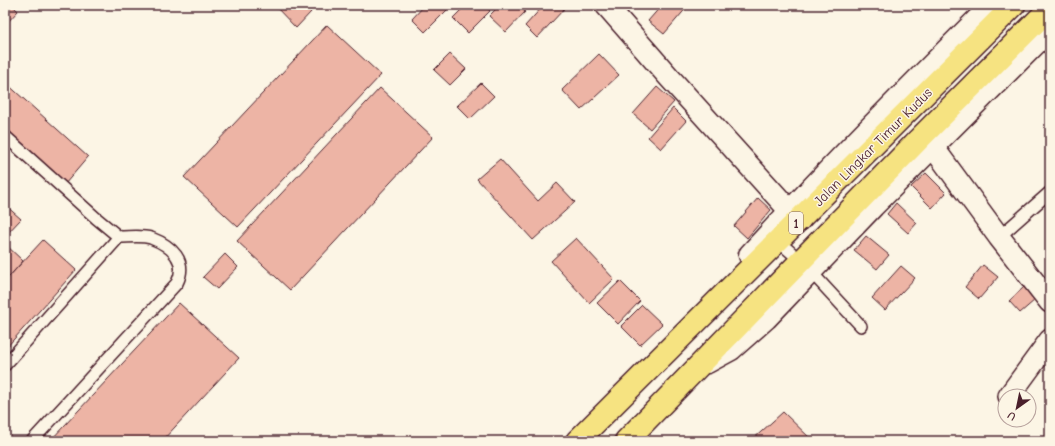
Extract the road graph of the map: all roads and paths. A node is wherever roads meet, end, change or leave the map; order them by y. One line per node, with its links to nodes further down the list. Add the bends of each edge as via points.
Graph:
1 (606, 5): 9 (street)
2 (992, 5): 9 (street, via 843,155)
3 (1014, 5): 9 (highway, Jalan Lingkar Timur Kudus / 1)
4 (1050, 8): 7 (highway, Jalan Lingkar Timur Kudus / 1)
5 (1050, 29): 7 (street)
6 (5, 136): 10 (lane)
7 (928, 141): 11 (street); 13 (highway, Jalan Lingkar Timur Kudus / 1)
8 (1050, 192): 11 (lane)
9 (795, 215): 12 (highway, Jalan Lingkar Timur Kudus / 1); 16 (street, via 717,292 698,314)
10 (120, 237): 18 (lane); 20 (lane, via 137,236 162,243 176,255 180,263 180,278)
11 (999, 237): 14 (street)
12 (778, 241): 13 (lane); 16 (highway, Jalan Lingkar Timur Kudus / 1)
13 (806, 266): 15 (lane); 22 (highway, Jalan Lingkar Timur Kudus / 1, via 698,367)
14 (1050, 302)
15 (861, 326)
16 (688, 331): 21 (highway, Jalan Lingkar Timur Kudus / 1)
17 (1050, 340): 19 (street)
18 (5, 365)
19 (1015, 388)
20 (32, 441)
21 (577, 441)
22 (626, 441)

